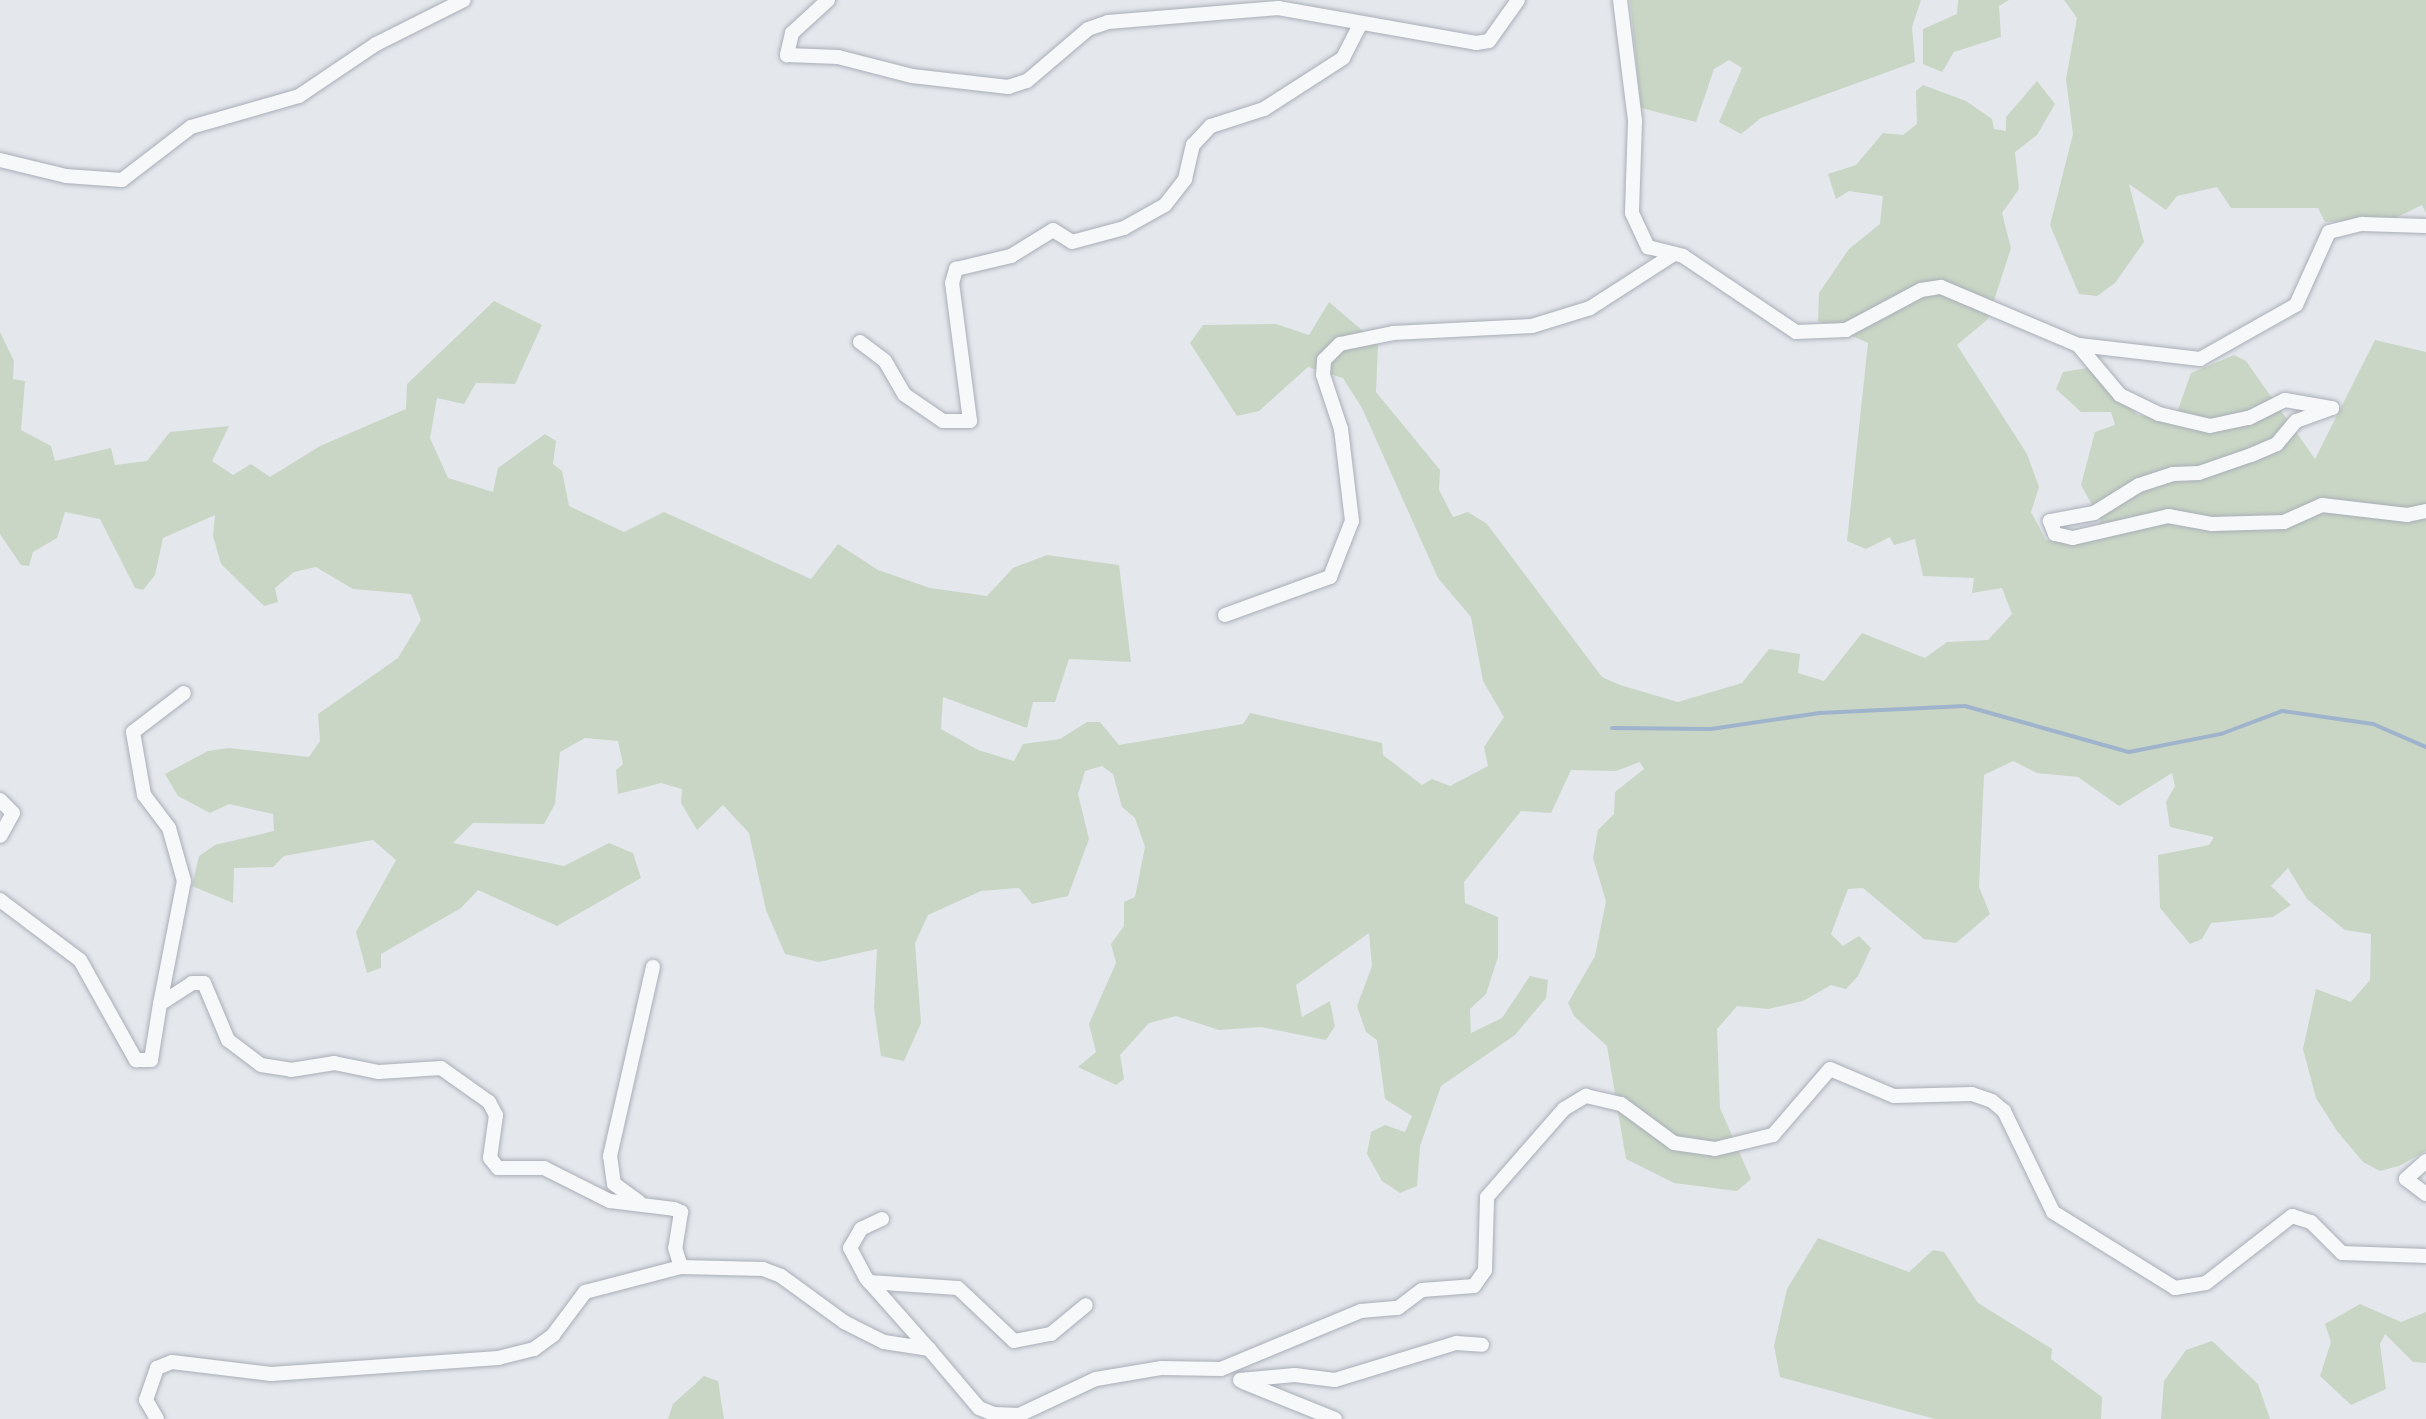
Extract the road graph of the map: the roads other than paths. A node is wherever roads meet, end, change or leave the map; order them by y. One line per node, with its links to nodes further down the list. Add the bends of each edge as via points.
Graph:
1 (464, 0): 6 (street, via 376,44 299,96 191,127 122,180 66,176)
2 (828, 0): 5 (street, via 792,33 787,55 838,56 912,76 1008,86 1026,81 1088,29 1108,22 1256,8)
3 (1518, 0): 5 (street, via 1489,41 1476,43)
4 (1620, 0): 8 (street, via 1635,121 1632,213 1648,247)
5 (1360, 24): 9 (street, via 1343,58 1264,108 1211,126 1193,145 1185,179 1165,205 1124,228 1072,242 1053,230 1011,256 956,269 952,283 970,421 943,421 905,395 884,361)
6 (0, 160)
7 (2426, 226): 10 (street, via 2362,224 2329,232 2296,305 2200,359)
8 (1674, 254): 10 (street, via 1796,332 1846,330 1921,290 1940,287); 12 (street, via 1590,308 1532,326 1392,333 1340,344 1324,360 1323,375 1341,429 1352,521 1330,577)
9 (860, 342)
10 (2078, 345): 11 (street, via 2133,406 2158,414 2210,426 2250,418 2285,400 2332,408 2296,422 2277,444 2251,455 2139,485 2094,513 2050,521 2055,534 2072,538 2168,516 2212,524 2284,522 2322,505 2407,516)
11 (2426, 511)
12 (1226, 615)
13 (184, 693): 18 (street, via 133,732 144,795 169,828 184,880)
14 (0, 800): 15 (street, via 13,813)
15 (0, 836)
16 (0, 900): 18 (street, via 80,960 136,1060 152,1060)
17 (652, 966): 21 (street, via 610,1156 614,1184)
18 (160, 1004): 21 (street, via 192,983 204,984 228,1040 261,1065 291,1070 334,1063 378,1072 441,1068 496,1115 490,1158 498,1168 544,1168 590,1194)
19 (2426, 1161): 20 (street, via 2406,1179)
20 (2426, 1194)
21 (644, 1205): 24 (street, via 681,1212 674,1248)
22 (882, 1219): 25 (street, via 861,1229 850,1248)
23 (2426, 1256): 29 (street, via 2342,1253 2311,1222 2292,1216 2206,1282 2175,1288 2053,1212 2004,1111 1992,1101 1972,1094 1894,1096 1842,1068 1830,1069 1773,1135 1715,1149 1674,1143 1621,1104 1586,1096 1564,1109 1487,1197 1485,1270 1474,1286 1422,1290 1398,1308 1361,1311)
24 (682, 1266): 28 (street, via 763,1269 884,1342); 31 (street, via 585,1292 534,1349 498,1358 270,1374 172,1362 157,1368 146,1400)
25 (869, 1282): 26 (street, via 958,1288 1014,1342 1051,1334); 28 (street)
26 (1086, 1305)
27 (1482, 1345): 30 (street, via 1456,1343 1334,1380)
28 (929, 1350): 29 (street, via 979,1408 1007,1416 1096,1379 1162,1368)
29 (1222, 1369): 30 (street)
30 (1240, 1380): 32 (street)
31 (157, 1419)
32 (1335, 1419)

